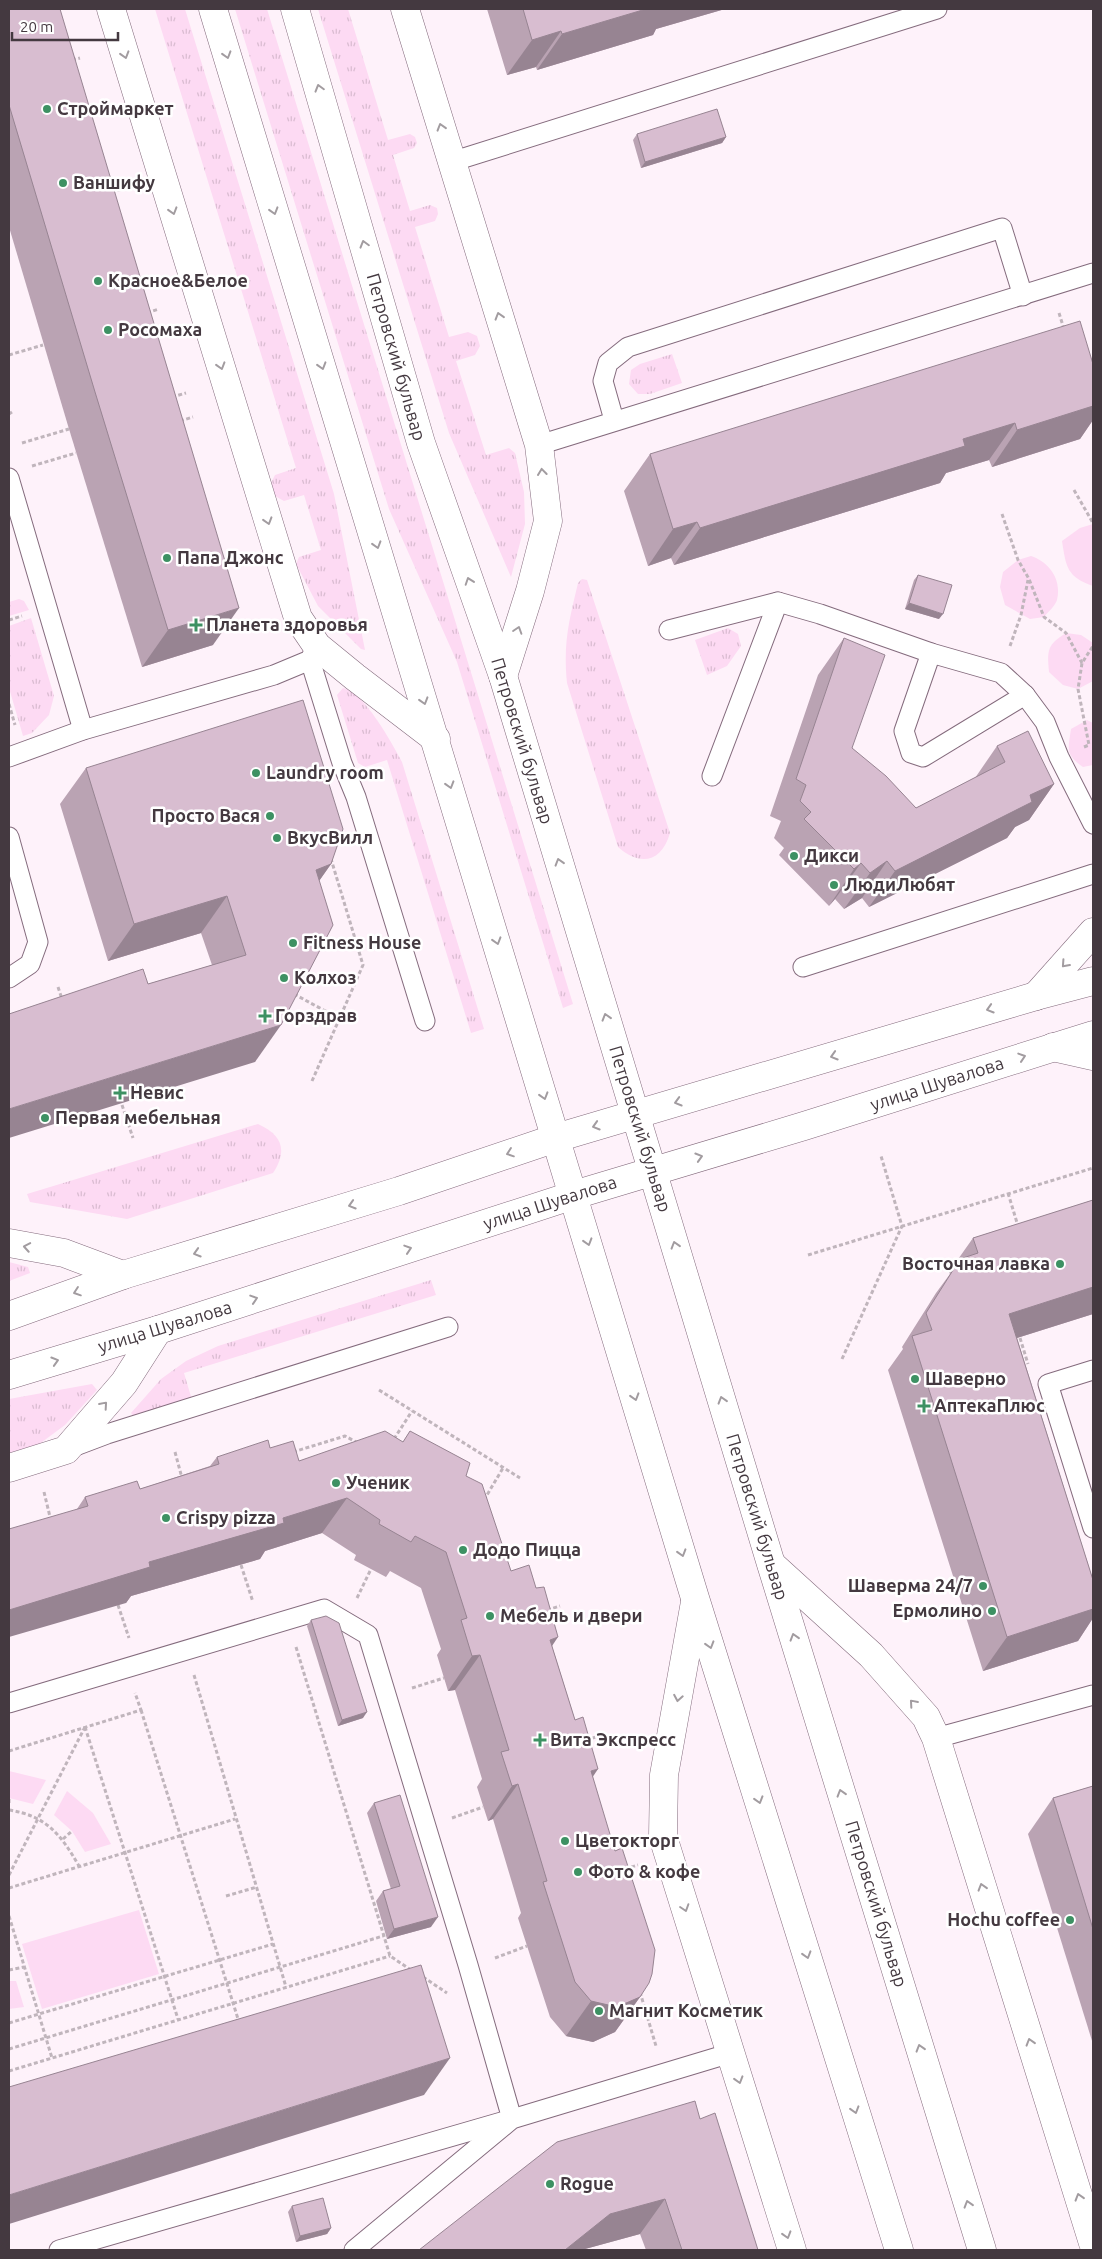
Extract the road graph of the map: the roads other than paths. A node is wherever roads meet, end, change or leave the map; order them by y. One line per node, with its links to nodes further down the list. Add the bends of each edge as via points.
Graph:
1 (111, 9): 14 (street, one-way to 14, via 298,618)
2 (212, 9): 19 (street, one-way to 19)
3 (295, 9): 16 (street, Петровский бульвар, one-way to 3, via 421,443)
4 (405, 9): 6 (street, one-way to 4)
5 (937, 9): 6 (lane)
6 (451, 162): 10 (street, one-way to 6)
7 (1093, 273): 8 (lane)
8 (1022, 296): 9 (lane); 9 (lane, via 1002,228 628,347 608,363 603,381)
9 (614, 420): 10 (lane)
10 (539, 444): 16 (street, one-way to 10, via 548,521)
11 (9, 478): 18 (lane)
12 (778, 602): 13 (lane); 15 (lane); 21 (lane)
13 (669, 630)
14 (314, 652): 18 (lane, via 274,675); 19 (street, via 355,677); 30 (lane, via 342,763 356,797)
15 (931, 653): 17 (lane, via 1001,673); 17 (lane, via 904,732 911,753 923,757)
16 (503, 676): 34 (street, Петровский бульвар, one-way to 16)
17 (1025, 695): 22 (lane, via 1045,722)
18 (83, 730): 20 (lane)
19 (436, 738): 35 (street, one-way to 35)
20 (9, 757)
21 (712, 776)
22 (1093, 824)
23 (9, 838): 27 (lane, via 38,942 30,964)
24 (1093, 874): 26 (lane)
25 (1093, 932): 29 (street, one-way to 29)
26 (803, 968)
27 (9, 978)
28 (1093, 980): 29 (street)
29 (1036, 996): 34 (street, one-way to 34)
30 (425, 1021)
31 (1093, 1035): 32 (street, улица Шувалова)
32 (1053, 1047): 33 (street); 36 (street, улица Шувалова, one-way to 32)
33 (1093, 1056)
34 (636, 1114): 35 (street, one-way to 35); 36 (street, Петровский бульвар)
35 (556, 1138): 37 (street); 39 (street, one-way to 39, via 399,1191)
36 (653, 1171): 37 (street, улица Шувалова); 48 (street, Петровский бульвар, one-way to 36)
37 (574, 1195): 42 (street, улица Шувалова, one-way to 37); 49 (street, one-way to 49)
38 (9, 1244): 39 (street, one-way to 38, via 64,1253)
39 (123, 1276): 40 (street, one-way to 40)
40 (9, 1316)
41 (448, 1327): 45 (lane, via 107,1434)
42 (158, 1330): 44 (street, улица Шувалова, one-way to 42); 45 (street, one-way to 42, via 124,1383)
43 (1093, 1370): 47 (lane, via 1048,1384)
44 (9, 1375)
45 (66, 1450): 46 (street)
46 (9, 1468)
47 (1093, 1528)
48 (771, 1564): 52 (street, one-way to 48, via 926,1718 871,1655); 60 (street, Петровский бульвар, one-way to 48)
49 (696, 1598): 53 (street, one-way to 53, via 664,1775 663,1837); 59 (street, one-way to 59)
50 (1093, 1695): 52 (lane)
51 (9, 1703): 54 (lane, via 324,1609 368,1635)
52 (936, 1738): 55 (street, one-way to 52)
53 (731, 2053): 54 (lane); 58 (street, one-way to 58)
54 (512, 2119): 56 (lane); 57 (lane)
55 (1093, 2243)
56 (59, 2250)
57 (354, 2250)
58 (792, 2250)
59 (899, 2250)
60 (982, 2250)

